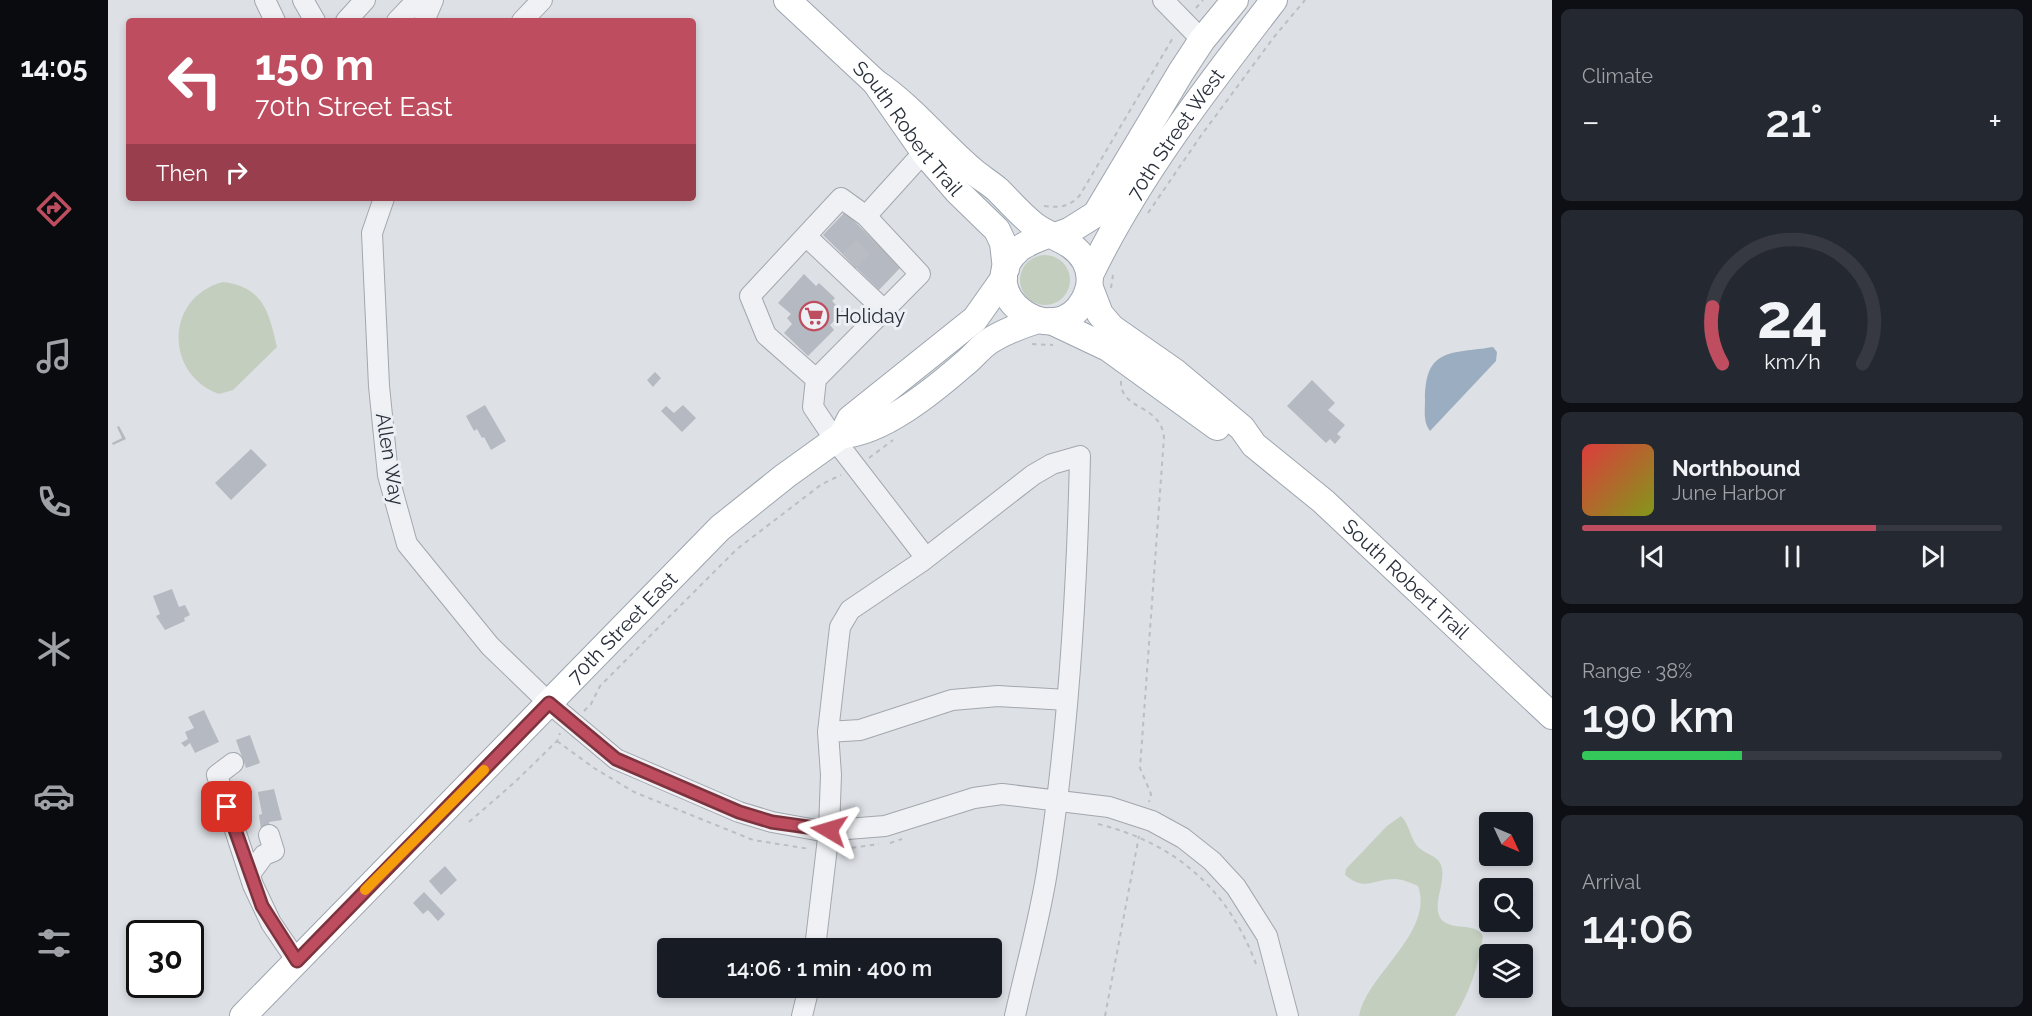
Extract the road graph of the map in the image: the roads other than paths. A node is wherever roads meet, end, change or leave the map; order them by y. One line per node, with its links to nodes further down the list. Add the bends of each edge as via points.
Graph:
1 (265, 0): 11 (street)
2 (303, 0): 12 (street)
3 (365, 0): 13 (street)
4 (417, 0): 14 (street)
5 (433, 0): 15 (street)
6 (542, 0): 16 (street)
7 (787, 0): 18 (main road, South Robert Trail, via 875,82)
8 (1163, 0): 17 (street)
9 (1235, 0): 17 (main road, 70th Street West)
10 (1274, 0): 24 (main road, 70th Street West, via 1159,156)
11 (274, 18)
12 (313, 18)
13 (349, 18)
14 (400, 18)
15 (425, 18)
16 (525, 18)
17 (1193, 32): 21 (main road, 70th Street West, via 1096,214 1070,231)
18 (931, 145): 20 (street); 21 (main road); 23 (main road, South Robert Trail, via 958,192 997,230 1003,243)
19 (383, 201): 32 (street, Allen Way, via 372,233 379,386 388,475 407,544 490,646)
20 (866, 216): 22 (street, via 841,198); 25 (street, via 876,234 920,274)
21 (1051, 235): 23 (main road, via 1020,248); 24 (main road, via 1079,253)
22 (806, 236): 25 (street, via 846,265); 27 (street, via 750,296 766,335)
23 (1005, 274): 26 (main road, via 1007,295 1013,306); 28 (main road, 70th Street East, via 975,319 850,419)
24 (1101, 281): 26 (main road, via 1077,309); 29 (main road, South Robert Trail, via 1100,314 1112,328 1206,397 1242,428)
25 (884, 310): 27 (street)
26 (1045, 333): 28 (main road, 70th Street East, via 1018,326 989,341 914,403 858,434); 29 (main road, South Robert Trail, via 1108,348 1233,438)
27 (816, 379): 28 (street, via 813,406)
28 (838, 438): 30 (street, via 855,467); 32 (main road, 70th Street East, via 720,528)
29 (1254, 445): 33 (main road, South Robert Trail, via 1323,501)
30 (926, 558): 31 (street, via 1033,475 1052,464 1080,456 1077,581); 34 (street, via 850,610 840,627)
31 (1067, 700): 34 (street, via 998,696 952,700 860,730); 36 (street)
32 (549, 703): 38 (street, Allen Way, via 616,759 739,812); 41 (main road, 70th Street East)
33 (1552, 716)
34 (828, 732): 38 (street)
35 (233, 763): 39 (street, via 217,775)
36 (1058, 800): 38 (street, Allen Way, via 1002,794 974,798); 45 (street, via 1048,868); 46 (street, Allen Way, via 1108,807 1142,828 1183,838 1212,861 1236,887 1267,936)
37 (270, 835): 39 (street, via 274,851 264,855)
38 (828, 840): 40 (street)
39 (250, 874): 41 (street, via 262,906)
40 (816, 938)
41 (297, 961): 43 (main road, 70th Street East)
42 (806, 998): 44 (street)
43 (243, 1016)
44 (802, 1016)
45 (1015, 1016)
46 (1288, 1016)

